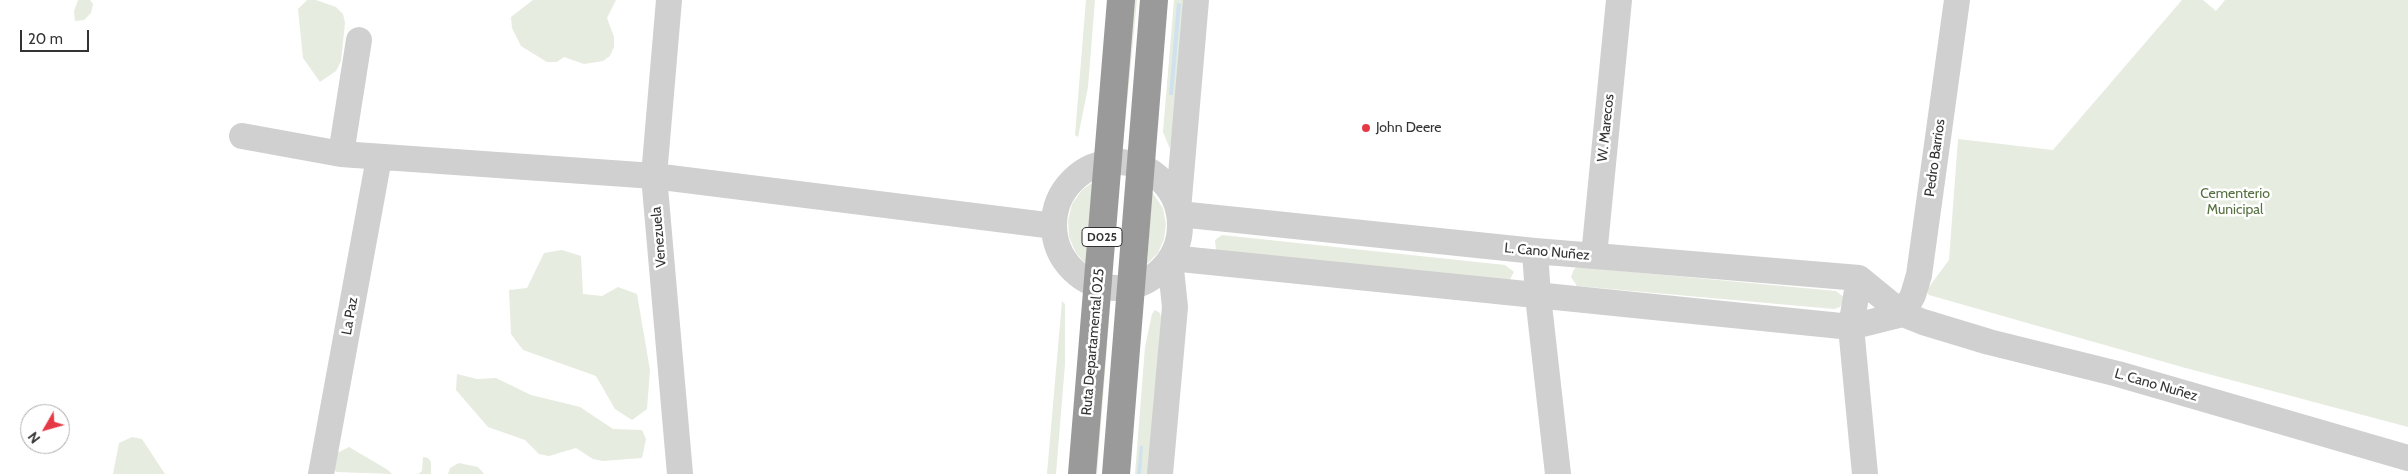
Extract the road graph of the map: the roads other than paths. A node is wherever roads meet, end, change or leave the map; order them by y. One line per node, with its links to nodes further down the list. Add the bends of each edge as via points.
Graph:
1 (668, 0): 13 (street, Venezuela)
2 (1121, 0): 11 (highway, Ruta Departamental 025 / D025)
3 (1154, 0): 12 (highway, D025)
4 (1196, 0): 14 (street)
5 (1619, 0): 17 (street, W. Marecos)
6 (1957, 0): 23 (street, Pedro Barrios, via 1919,275)
7 (359, 40): 9 (street)
8 (242, 136): 9 (street)
9 (342, 154): 10 (street)
10 (379, 158): 13 (street); 26 (street, La Paz)
11 (1108, 162): 12 (street); 15 (street, via 1092,167 1066,188 1058,202); 20 (highway, Ruta Departamental 025 / D025)
12 (1141, 167): 14 (street, via 1160,179 1173,194); 21 (highway, D025)
13 (654, 176): 15 (street); 27 (street, Venezuela)
14 (1179, 212): 16 (street, L. Cano Nuñez); 18 (street, via 1180,230)
15 (1054, 226): 20 (street, via 1058,248 1068,264)
16 (1535, 251): 17 (street, L. Cano Nuñez); 22 (street)
17 (1594, 256): 19 (street, L. Cano Nuñez)
18 (1171, 259): 21 (street, via 1160,272); 22 (street); 30 (street, via 1174,307)
19 (1859, 278): 23 (street, L. Cano Nuñez); 24 (street)
20 (1098, 285): 21 (street); 28 (highway, Ruta Departamental 025 / D025)
21 (1132, 286): 29 (highway, D025)
22 (1538, 296): 24 (street); 31 (street)
23 (1903, 314): 24 (street); 25 (street, L. Cano Nuñez, via 1989,342 2126,376)
24 (1851, 327): 32 (street)
25 (2408, 458)
26 (321, 474)
27 (680, 474)
28 (1082, 474)
29 (1116, 474)
30 (1160, 474)
31 (1558, 474)
32 (1865, 474)

